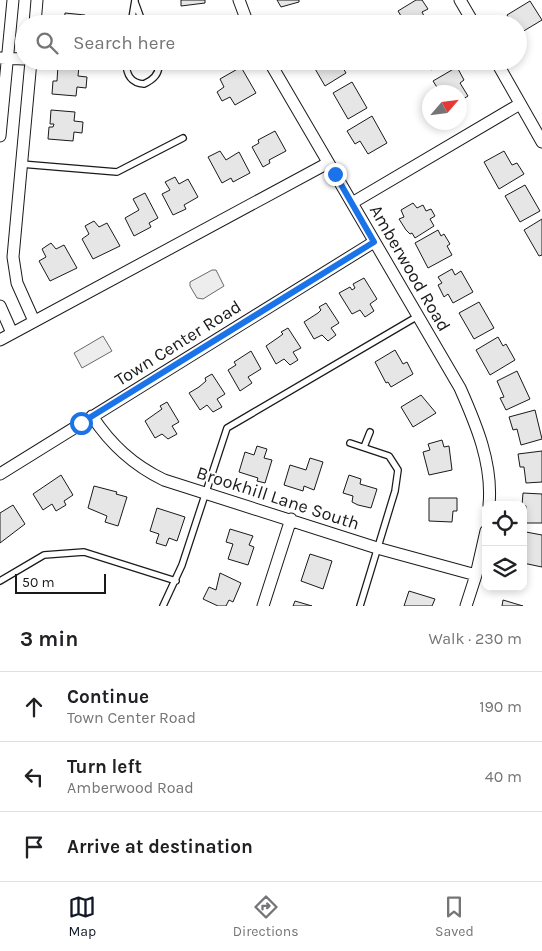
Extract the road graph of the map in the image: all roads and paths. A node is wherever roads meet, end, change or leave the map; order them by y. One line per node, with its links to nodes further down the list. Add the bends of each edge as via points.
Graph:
1 (13, 0): 11 (street)
2 (37, 0): 6 (street)
3 (239, 0): 9 (street)
4 (460, 0): 10 (street)
5 (135, 1): 7 (lane); 8 (lane)
6 (35, 15)
7 (132, 15)
8 (140, 15)
9 (245, 15)
10 (469, 15)
11 (4, 58): 18 (street)
12 (30, 70): 22 (street)
13 (128, 70): 14 (lane, via 129,77 144,84)
14 (157, 70)
15 (274, 70): 21 (street, Amberwood Road)
16 (501, 70): 17 (street)
17 (520, 104): 20 (street); 23 (street)
18 (0, 136)
19 (183, 138): 22 (lane, via 117,172)
20 (542, 142)
21 (328, 163): 23 (street, Amberwood Road); 27 (street)
22 (21, 164): 27 (street, via 14,270 21,295)
23 (352, 202): 24 (street, Amberwood Road)
24 (374, 242): 26 (street, Amberwood Road); 30 (street, Town Center Road)
25 (0, 306): 28 (street)
26 (418, 316): 35 (lane, via 231,425 223,436); 36 (street, Amberwood Road, via 460,388 476,424 486,462)
27 (34, 321): 28 (street)
28 (12, 333): 29 (street)
29 (0, 340)
30 (92, 416): 34 (street, Town Center Road); 35 (street, Brookhill Lane South, via 115,446 145,470)
31 (370, 432): 33 (lane)
32 (350, 443): 33 (lane)
33 (364, 447): 39 (lane, via 389,456 398,470 395,491)
34 (0, 474)
35 (205, 494): 37 (street, Brookhill Lane South); 42 (lane)
36 (489, 501)
37 (291, 519): 39 (street, Brookhill Lane South); 44 (street)
38 (483, 546): 40 (street)
39 (377, 548): 40 (street, Brookhill Lane South); 45 (lane)
40 (476, 576): 46 (street)
41 (0, 581): 42 (lane, via 44,555 84,552)
42 (176, 581): 43 (lane)
43 (163, 606)
44 (263, 606)
45 (360, 606)
46 (466, 606)

